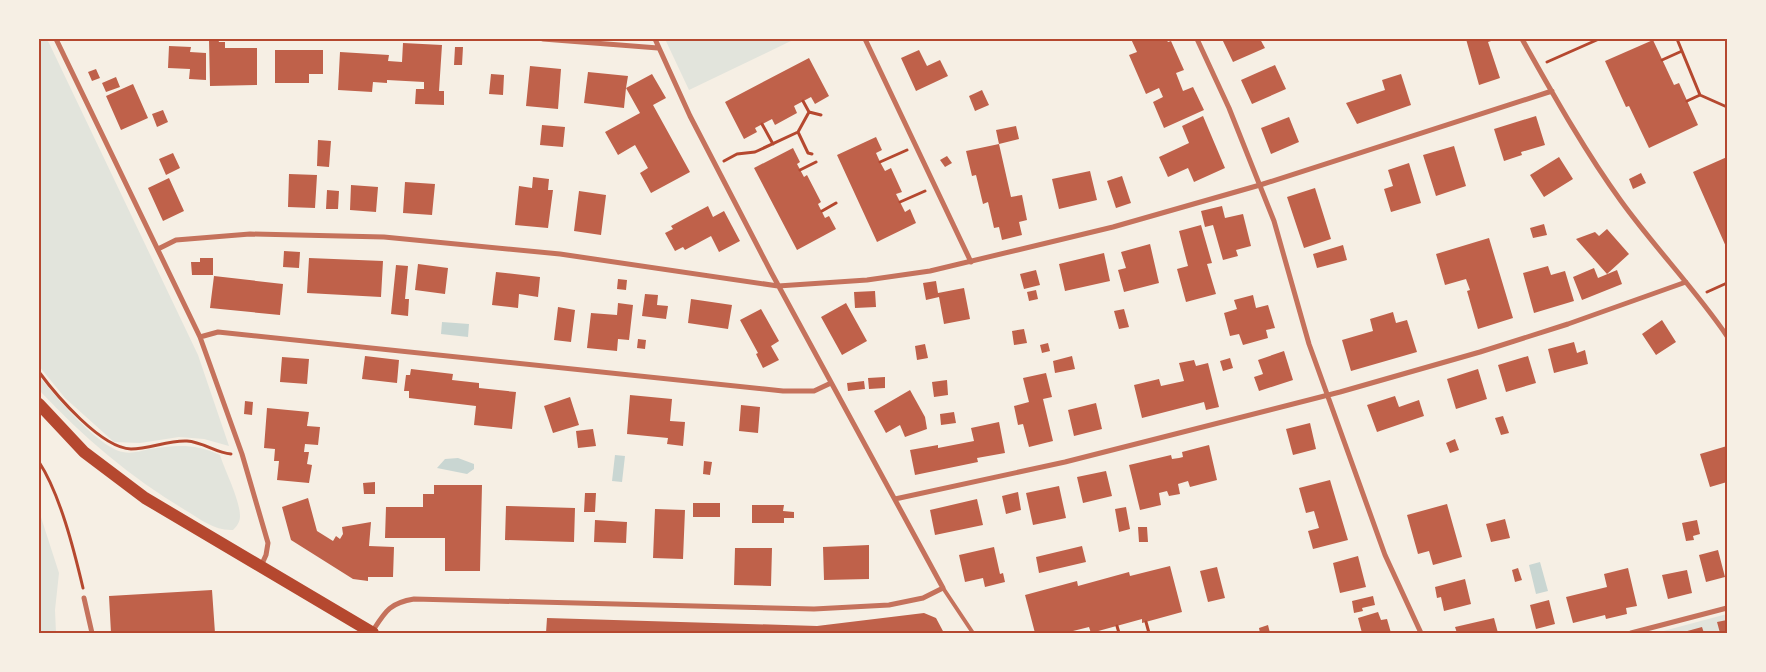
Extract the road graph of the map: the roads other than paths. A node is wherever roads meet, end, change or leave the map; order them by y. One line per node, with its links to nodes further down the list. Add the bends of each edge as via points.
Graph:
1 (56, 39): 10 (street)
2 (543, 39): 7 (street)
3 (655, 39): 7 (street)
4 (866, 39): 11 (street)
5 (1197, 39): 9 (street)
6 (1522, 39): 8 (street)
7 (658, 48): 13 (street)
8 (1552, 91): 9 (street); 12 (street, via 1622,203)
9 (1260, 185): 11 (street); 17 (street)
10 (158, 249): 13 (street, via 176,240 250,234 384,237 560,254); 15 (street)
11 (971, 262): 13 (street, via 868,280)
12 (1686, 282): 14 (street); 17 (street, via 1506,344)
13 (778, 286): 16 (street)
14 (1727, 336)
15 (200, 337): 16 (street, via 218,332 783,391 814,391); 20 (street, via 242,454 268,543)
16 (831, 383): 19 (street)
17 (1328, 396): 19 (street, via 1065,462); 27 (street, via 1385,555)
18 (39, 404): 20 (main road, via 78,446 109,472)
19 (895, 499): 21 (street)
20 (260, 568): 25 (main road)
21 (943, 588): 25 (street, via 923,598 889,605 814,609 414,599 388,607); 26 (lane)
22 (84, 598): 24 (street)
23 (1727, 608): 28 (street)
24 (92, 633)
25 (372, 633)
26 (973, 633)
27 (1421, 633)
28 (1631, 633)

